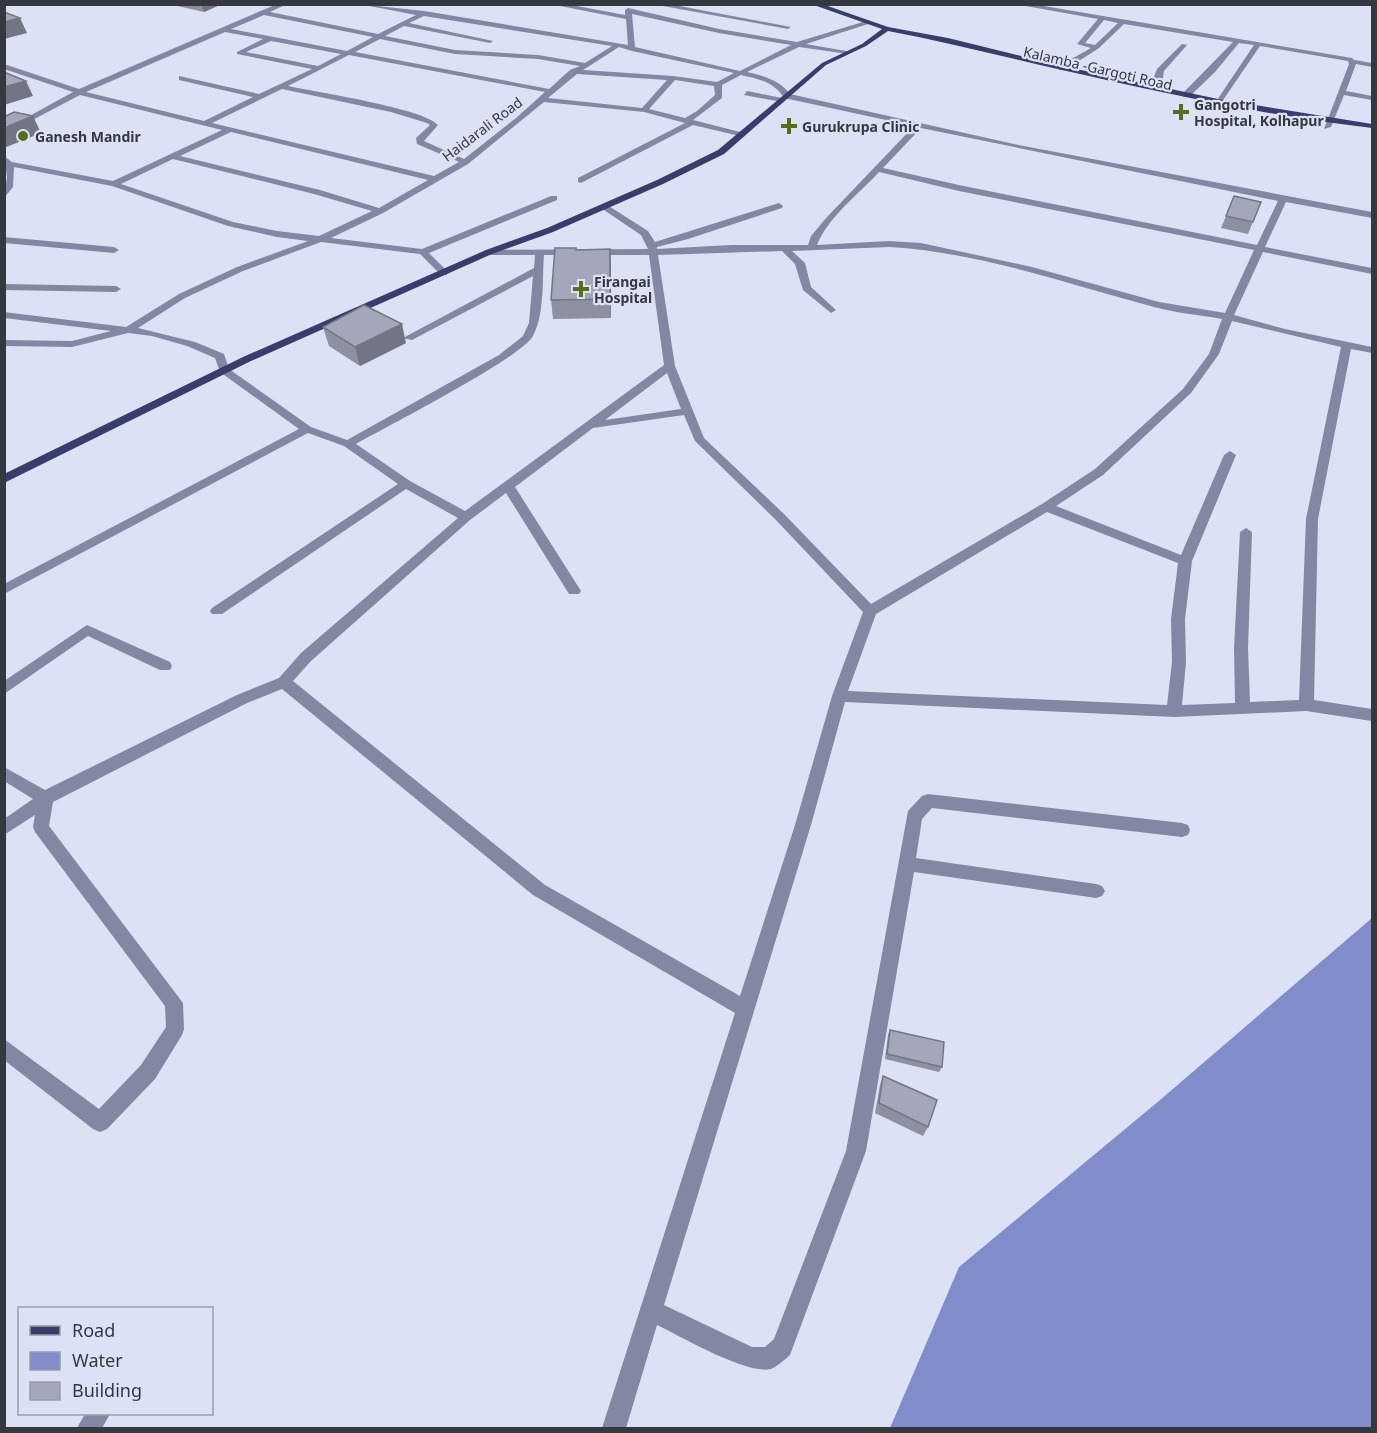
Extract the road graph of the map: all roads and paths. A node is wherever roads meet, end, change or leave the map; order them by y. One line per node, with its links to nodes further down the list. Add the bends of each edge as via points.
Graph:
1 (284, 4): 8 (street)
2 (362, 4): 9 (street)
3 (553, 4): 7 (street)
4 (655, 4): 14 (street)
5 (814, 4): 11 (main road, Kalamba -Gargoti Road)
6 (1017, 4): 10 (street)
7 (628, 11): 22 (street); 27 (street)
8 (263, 13): 16 (street); 17 (street)
9 (424, 13): 13 (street); 23 (street)
10 (1101, 20): 12 (street); 26 (street, via 1080,44)
11 (866, 22): 15 (main road, Kalamba -Gargoti Road); 22 (street)
12 (1121, 23): 21 (street); 26 (street)
13 (402, 24): 17 (street); 20 (street)
14 (788, 27)
15 (887, 29): 18 (main road, Kalamba -Gargoti Road); 29 (main road)
16 (226, 30): 19 (street); 44 (street)
17 (380, 36): 28 (street); 31 (street, via 455,52 538,57)
18 (926, 37): 35 (main road, Kalamba -Gargoti Road); 59 (main road, Kalamba -Gargoti Road, via 1054,73)
19 (271, 38): 28 (street); 34 (street, via 240,53)
20 (490, 41)
21 (1236, 42): 25 (street); 47 (street)
22 (799, 44): 29 (street); 37 (street)
23 (618, 45): 27 (street); 31 (street, Haidarali Road)
24 (1184, 45): 42 (street)
25 (1257, 45): 30 (street); 52 (street)
26 (1097, 47): 35 (street)
27 (632, 49): 37 (street)
28 (349, 52): 34 (street); 43 (street)
29 (846, 52): 49 (main road, via 824,64)
30 (1354, 62): 32 (street); 45 (street)
31 (584, 65): 36 (street, Haidarali Road)
32 (1372, 65)
33 (4, 66): 44 (street)
34 (319, 68): 41 (street)
35 (1062, 68): 42 (main road, Kalamba -Gargoti Road)
36 (573, 72): 39 (street); 43 (street, Haidarali Road)
37 (742, 72): 40 (street); 49 (street, via 775,83)
38 (182, 78): 48 (street)
39 (673, 78): 40 (street); 53 (street)
40 (718, 84): 55 (street, via 718,96)
41 (282, 87): 48 (street); 66 (street, via 430,121 434,125 420,142)
42 (1152, 87): 47 (main road, Kalamba -Gargoti Road)
43 (550, 91): 51 (street, Haidarali Road)
44 (79, 92): 56 (street); 61 (street)
45 (1342, 92): 50 (street); 54 (street)
46 (747, 93): 49 (street)
47 (1186, 95): 52 (main road, Kalamba -Gargoti Road)
48 (262, 97): 56 (street)
49 (784, 98): 57 (street); 62 (main road)
50 (1372, 98)
51 (541, 99): 53 (street); 66 (street, Haidarali Road)
52 (1218, 101): 54 (main road, Kalamba -Gargoti Road)
53 (644, 110): 55 (street)
54 (1332, 119): 58 (main road, Kalamba -Gargoti Road); 59 (street)
55 (690, 121): 62 (street); 69 (street)
56 (204, 124): 60 (street)
57 (919, 125): 67 (street); 73 (street)
58 (1372, 126)
59 (1328, 127): 63 (main road, Kalamba -Gargoti Road)
60 (231, 129): 64 (street); 68 (street)
61 (4, 133)
62 (741, 135): 74 (main road, via 721,152)
63 (1372, 135)
64 (174, 157): 70 (street); 76 (street)
65 (7, 161): 70 (street); 71 (street, via 11,186)
66 (465, 162): 68 (street, Haidarali Road)
67 (877, 169): 80 (street); 83 (street, via 830,219)
68 (434, 180): 76 (street, Haidarali Road)
69 (581, 180)
70 (114, 184): 78 (street, via 231,224)
71 (4, 196)
72 (554, 198): 85 (street)
73 (1283, 199): 77 (street); 80 (street)
74 (604, 206): 81 (street, via 645,233); 86 (main road)
75 (779, 206): 81 (street)
76 (380, 211): 78 (street, Haidarali Road)
77 (1372, 215)
78 (321, 239): 85 (street); 96 (street, Haidarali Road, via 182,296)
79 (4, 240): 84 (street)
80 (1260, 247): 89 (street); 95 (street)
81 (652, 248): 82 (street); 87 (street); 101 (street)
82 (784, 248): 83 (street); 93 (street, via 800,263 806,288)
83 (811, 248): 95 (street, via 921,246 1032,270 1158,305)
84 (114, 250)
85 (423, 252): 90 (street)
86 (489, 252): 87 (street); 90 (main road)
87 (540, 252): 88 (street)
88 (539, 269): 97 (street); 106 (street, via 534,322 527,338 502,357)
89 (1372, 271)
90 (444, 273): 102 (main road)
91 (4, 287): 92 (street)
92 (116, 289)
93 (831, 310)
94 (4, 315): 96 (street)
95 (1228, 317): 99 (street); 111 (street, via 1214,354 1187,391 1099,472)
96 (128, 330): 98 (street, via 72,344); 102 (street, via 163,336 220,356)
97 (408, 338)
98 (4, 343)
99 (1347, 344): 100 (street); 123 (street, via 1312,519)
100 (1372, 350)
101 (670, 366): 103 (street); 104 (street)
102 (224, 370): 105 (street); 108 (main road)
103 (688, 411): 104 (street); 118 (street, via 699,439)
104 (590, 425): 110 (street)
105 (307, 429): 106 (street); 115 (street)
106 (348, 444): 109 (street)
107 (1230, 455): 114 (street)
108 (4, 479)
109 (406, 484): 112 (street); 117 (street)
110 (508, 486): 112 (street); 116 (street)
111 (1046, 507): 114 (street); 118 (street)
112 (466, 517): 120 (street, via 306,657)
113 (1246, 532): 124 (street, via 1241,648)
114 (1185, 561): 125 (street)
115 (4, 590)
116 (574, 591)
117 (217, 610)
118 (870, 611): 122 (street)
119 (165, 666): 121 (street, via 87,630)
120 (284, 682): 128 (street, via 242,699); 133 (street, via 539,890)
121 (4, 689)
122 (839, 696): 125 (street); 133 (street)
123 (1306, 705): 124 (street); 126 (street)
124 (1243, 709): 125 (street)
125 (1174, 711)
126 (1372, 716)
127 (4, 773): 128 (street)
128 (45, 798): 129 (street); 134 (street, via 41,827 174,1003 175,1029 148,1072 100,1122)
129 (4, 828)
130 (1182, 830): 131 (street, via 928,801 914,816)
131 (907, 864): 132 (street); 135 (street, via 856,1151 782,1347 769,1358 751,1358)
132 (1096, 891)
133 (746, 1009): 135 (street)
134 (4, 1048)
135 (652, 1311): 138 (street)
136 (97, 1415): 137 (street)
137 (89, 1428)
138 (614, 1428)

